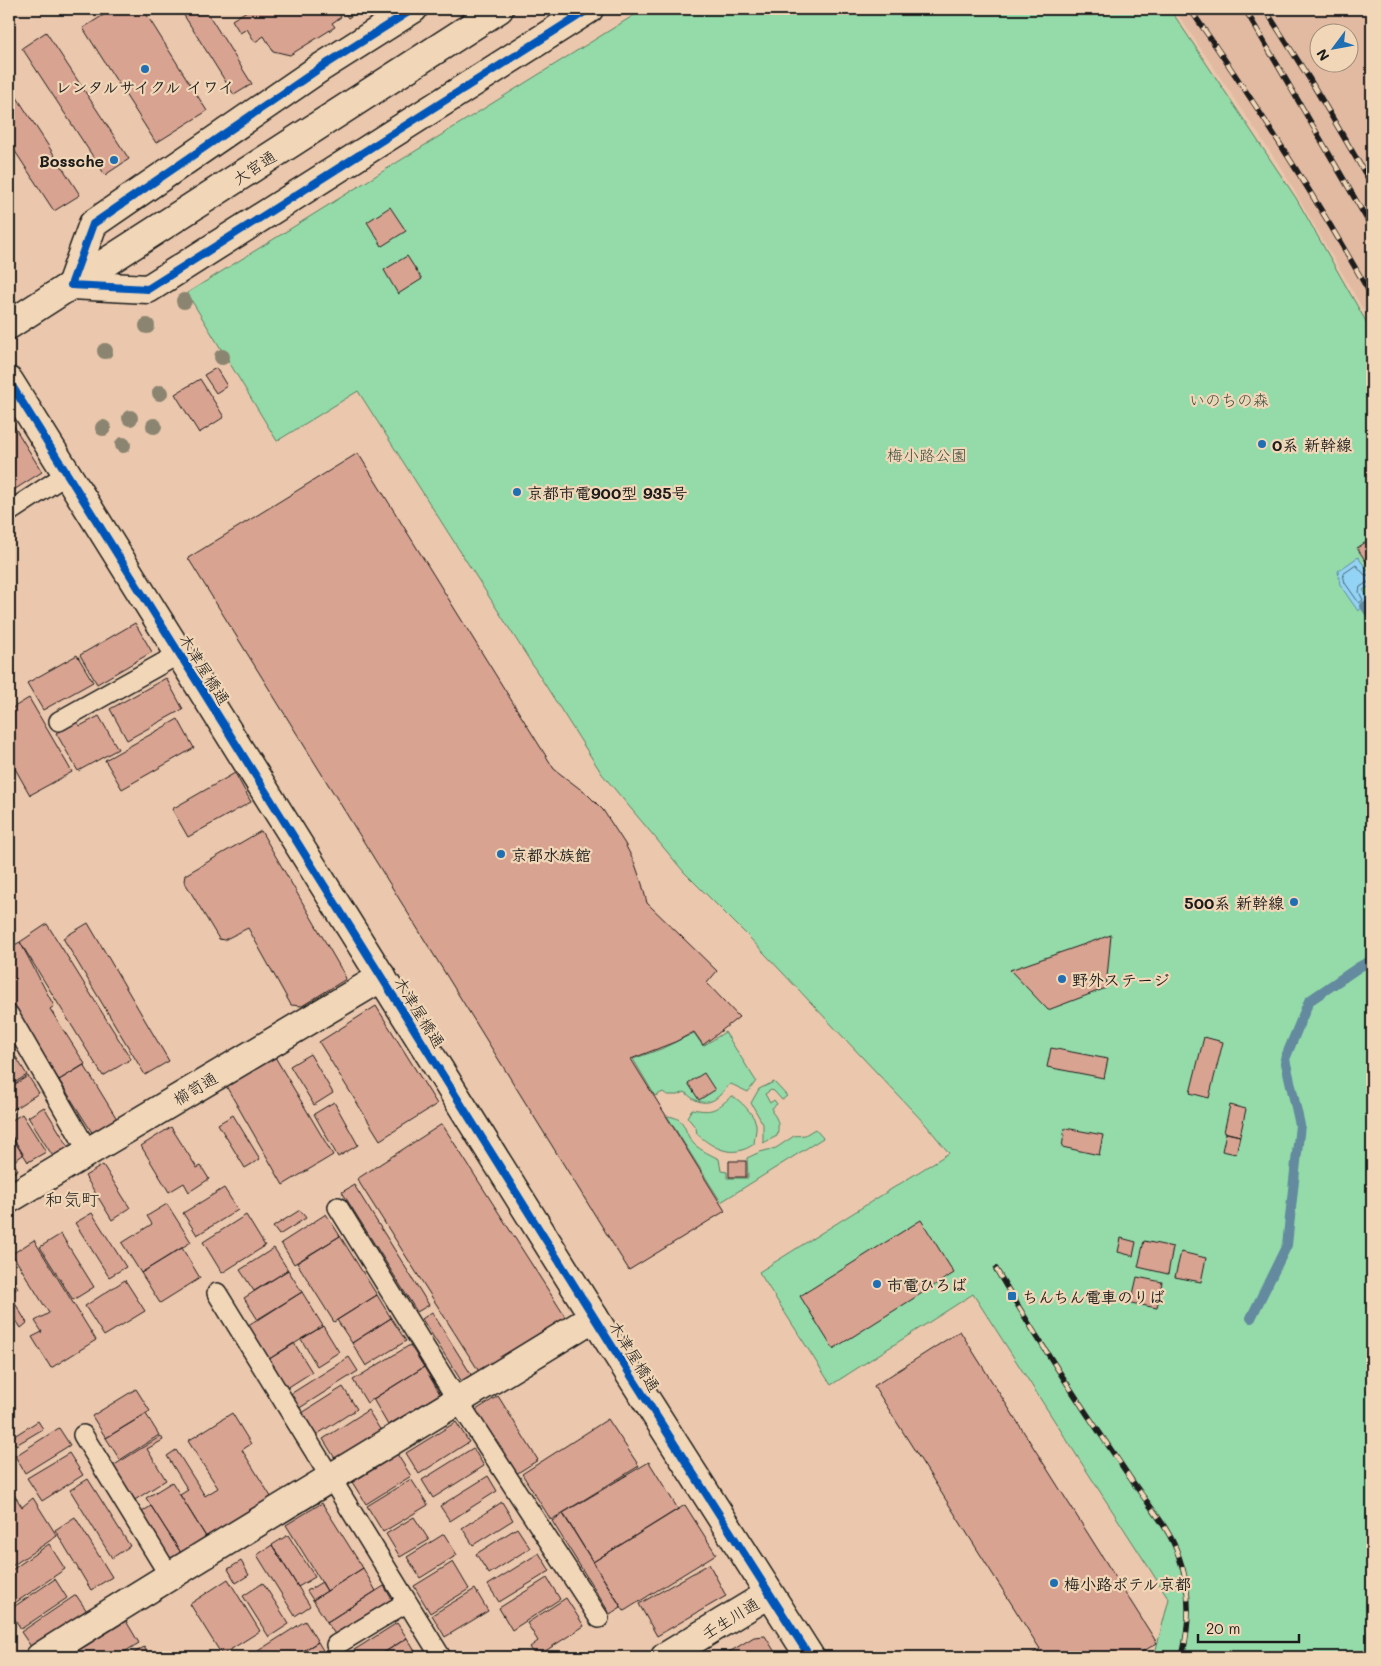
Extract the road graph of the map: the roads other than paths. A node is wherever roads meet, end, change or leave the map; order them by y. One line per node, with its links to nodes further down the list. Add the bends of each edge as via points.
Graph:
1 (413, 9): 4 (street, via 320,68 92,224)
2 (498, 9): 4 (street, 大宮通)
3 (574, 13): 4 (street, via 148,289)
4 (71, 285): 5 (street, 大宮通)
5 (9, 325)
6 (9, 381): 7 (street, 木津屋橋通)
7 (67, 474): 8 (lane); 9 (street, 木津屋橋通)
8 (9, 512)
9 (180, 654): 10 (lane); 11 (street, 木津屋橋通)
10 (59, 721)
11 (382, 977): 13 (street, 櫛笥通); 17 (street, 木津屋橋通)
12 (9, 1015): 13 (lane)
13 (88, 1151): 14 (street, 櫛笥通)
14 (9, 1199)
15 (338, 1207): 18 (lane)
16 (217, 1293): 20 (lane)
17 (594, 1317): 18 (street); 22 (street, 木津屋橋通)
18 (458, 1401): 20 (street); 24 (lane)
19 (83, 1435): 21 (lane)
20 (330, 1478): 21 (street); 23 (lane)
21 (169, 1575): 26 (street)
22 (769, 1594): 28 (street, 壬生川通); 29 (street, 木津屋橋通)
23 (407, 1602): 25 (lane); 27 (lane)
24 (599, 1618)
25 (336, 1645)
26 (40, 1657)
27 (441, 1657)
28 (664, 1657)
29 (810, 1657)

